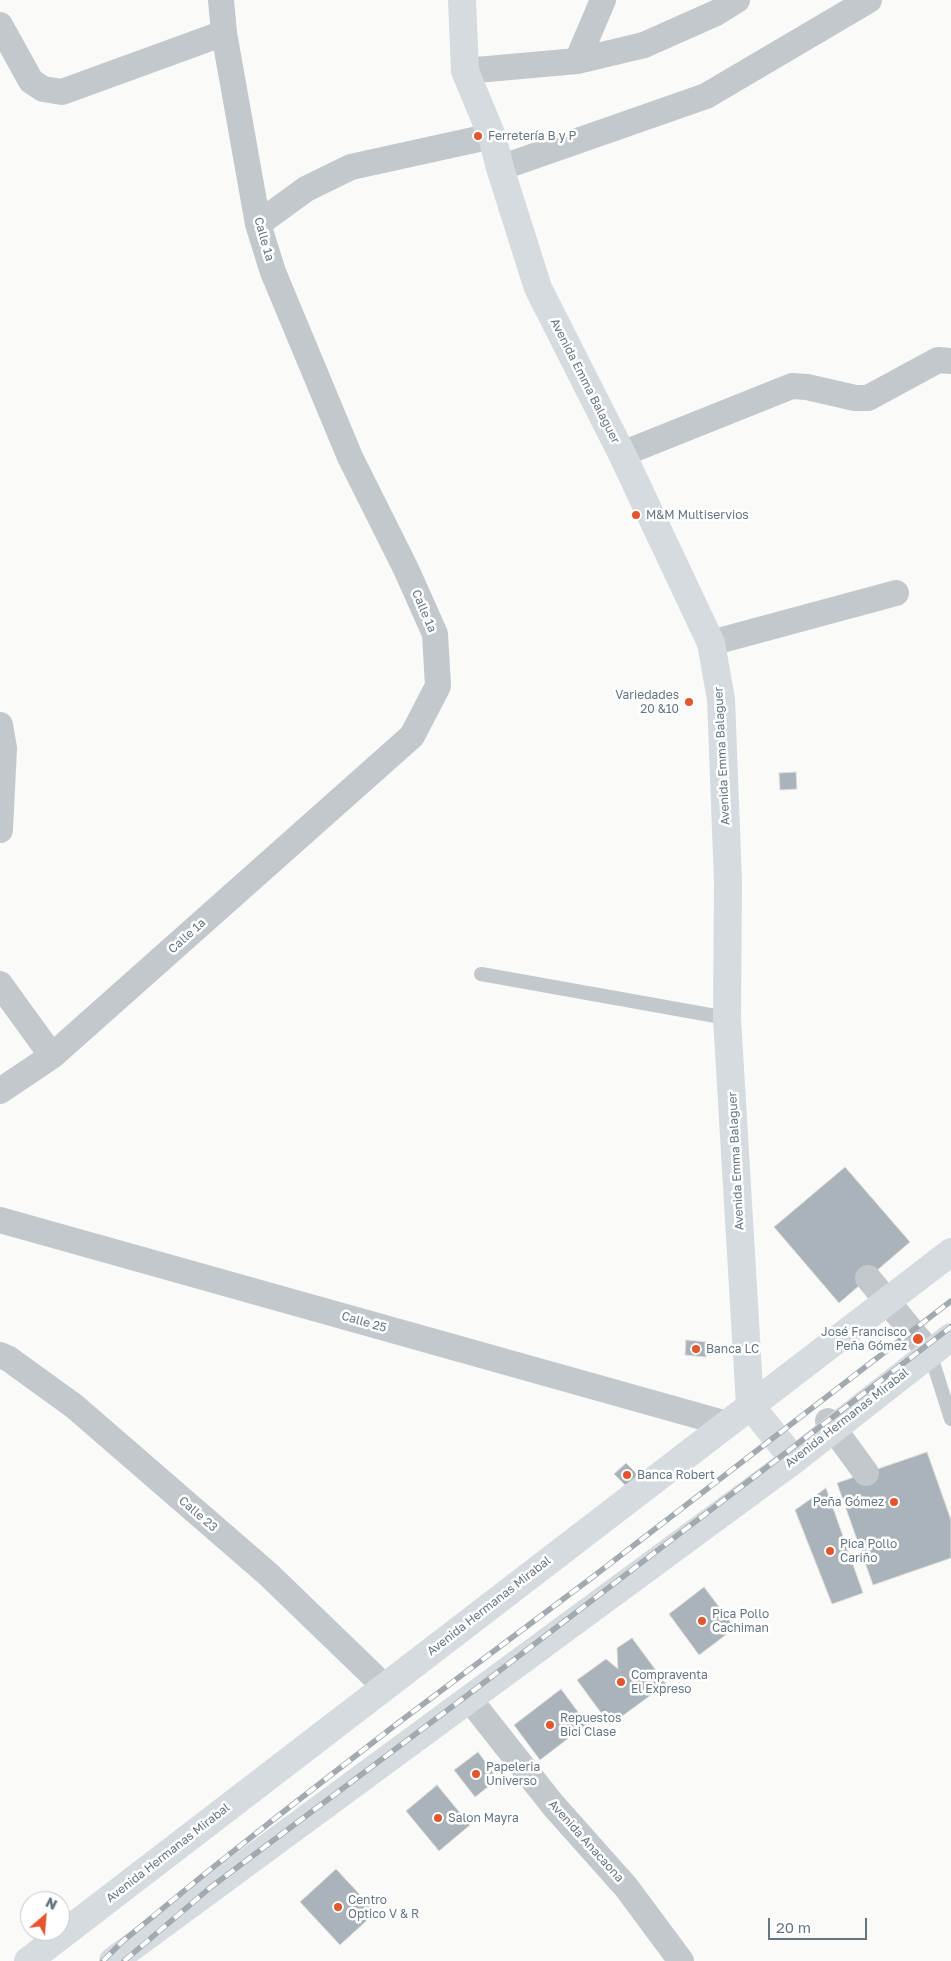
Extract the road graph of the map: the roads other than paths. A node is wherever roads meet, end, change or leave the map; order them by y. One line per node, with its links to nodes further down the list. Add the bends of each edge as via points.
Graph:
1 (221, 0): 7 (street, Calle 1a)
2 (462, 0): 9 (main road, Avenida Emma Balaguer)
3 (603, 0): 8 (street)
4 (737, 0): 8 (street, via 716,14 644,46)
5 (868, 0): 11 (street, via 706,96)
6 (0, 25): 7 (street, via 31,81 43,89 62,92)
7 (224, 33): 12 (street, Calle 1a)
8 (577, 61): 9 (street)
9 (465, 71): 10 (main road, Avenida Emma Balaguer)
10 (492, 136): 11 (main road, Avenida Emma Balaguer); 12 (street, via 351,167 306,189)
11 (500, 168): 14 (main road, Avenida Emma Balaguer, via 538,288)
12 (258, 224): 22 (street, Calle 1a, via 273,272 350,457 435,634 438,686 412,736)
13 (951, 361): 14 (street, via 938,360 868,398 792,386)
14 (622, 454): 16 (main road, Avenida Emma Balaguer)
15 (896, 592): 16 (street)
16 (711, 643): 21 (main road, Avenida Emma Balaguer, via 721,700 728,882)
17 (0, 725): 18 (street, via 4,748)
18 (0, 830)
19 (481, 974): 21 (lane)
20 (0, 984): 22 (street)
21 (728, 1018): 29 (main road, Avenida Emma Balaguer)
22 (52, 1056): 23 (street, Calle 1a)
23 (0, 1091)
24 (0, 1220): 32 (street, Calle 25)
25 (951, 1252): 29 (main road, Avenida Hermanas Mirabal)
26 (868, 1278): 27 (street)
27 (935, 1346): 30 (lane); 33 (main road, Avenida Hermanas Mirabal)
28 (0, 1356): 35 (street, Calle 23, via 9,1359 74,1406 268,1574)
29 (750, 1405): 32 (main road, Avenida Hermanas Mirabal); 33 (main road)
30 (951, 1419)
31 (828, 1421): 34 (street)
32 (727, 1424): 35 (main road, Avenida Hermanas Mirabal)
33 (794, 1460): 36 (main road, Avenida Hermanas Mirabal)
34 (866, 1473)
35 (384, 1687): 37 (main road, Avenida Hermanas Mirabal)
36 (470, 1700): 38 (main road, Avenida Hermanas Mirabal); 39 (street, Avenida Anacaona, via 553,1805 626,1887)
37 (28, 1961)
38 (114, 1961)
39 (681, 1961)

